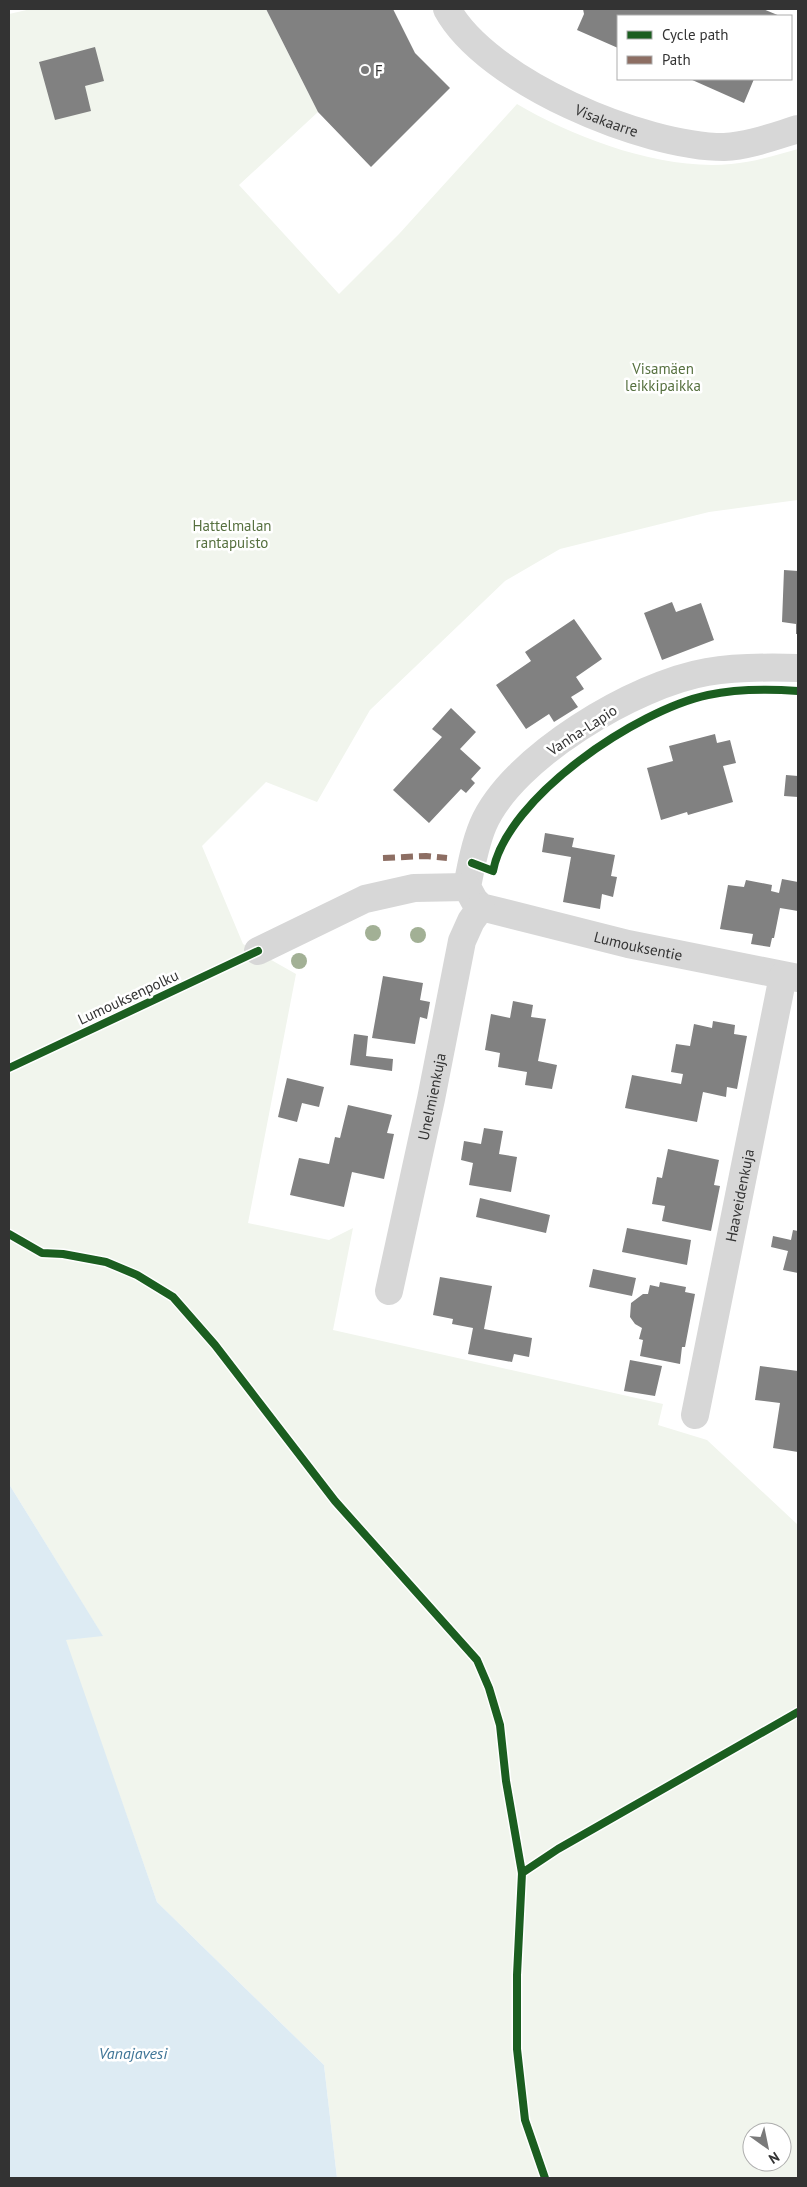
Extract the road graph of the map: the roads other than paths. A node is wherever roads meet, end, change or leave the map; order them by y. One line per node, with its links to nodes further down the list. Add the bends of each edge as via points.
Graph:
1 (447, 9): 2 (street, Visakaarre, via 467,36 504,66 540,88 613,123 676,142 727,147)
2 (798, 129)
3 (798, 668): 4 (street, Vanha-Lapio, via 764,666 706,672 658,687 603,713 576,730 506,788 484,824)
4 (474, 897): 5 (street, via 414,888 365,899); 6 (street, Lumouksentie, via 628,944); 7 (street, Unelmienkuja)
5 (258, 951)
6 (791, 977): 8 (street, Haaveidenkuja)
7 (389, 1291)
8 (695, 1415)

